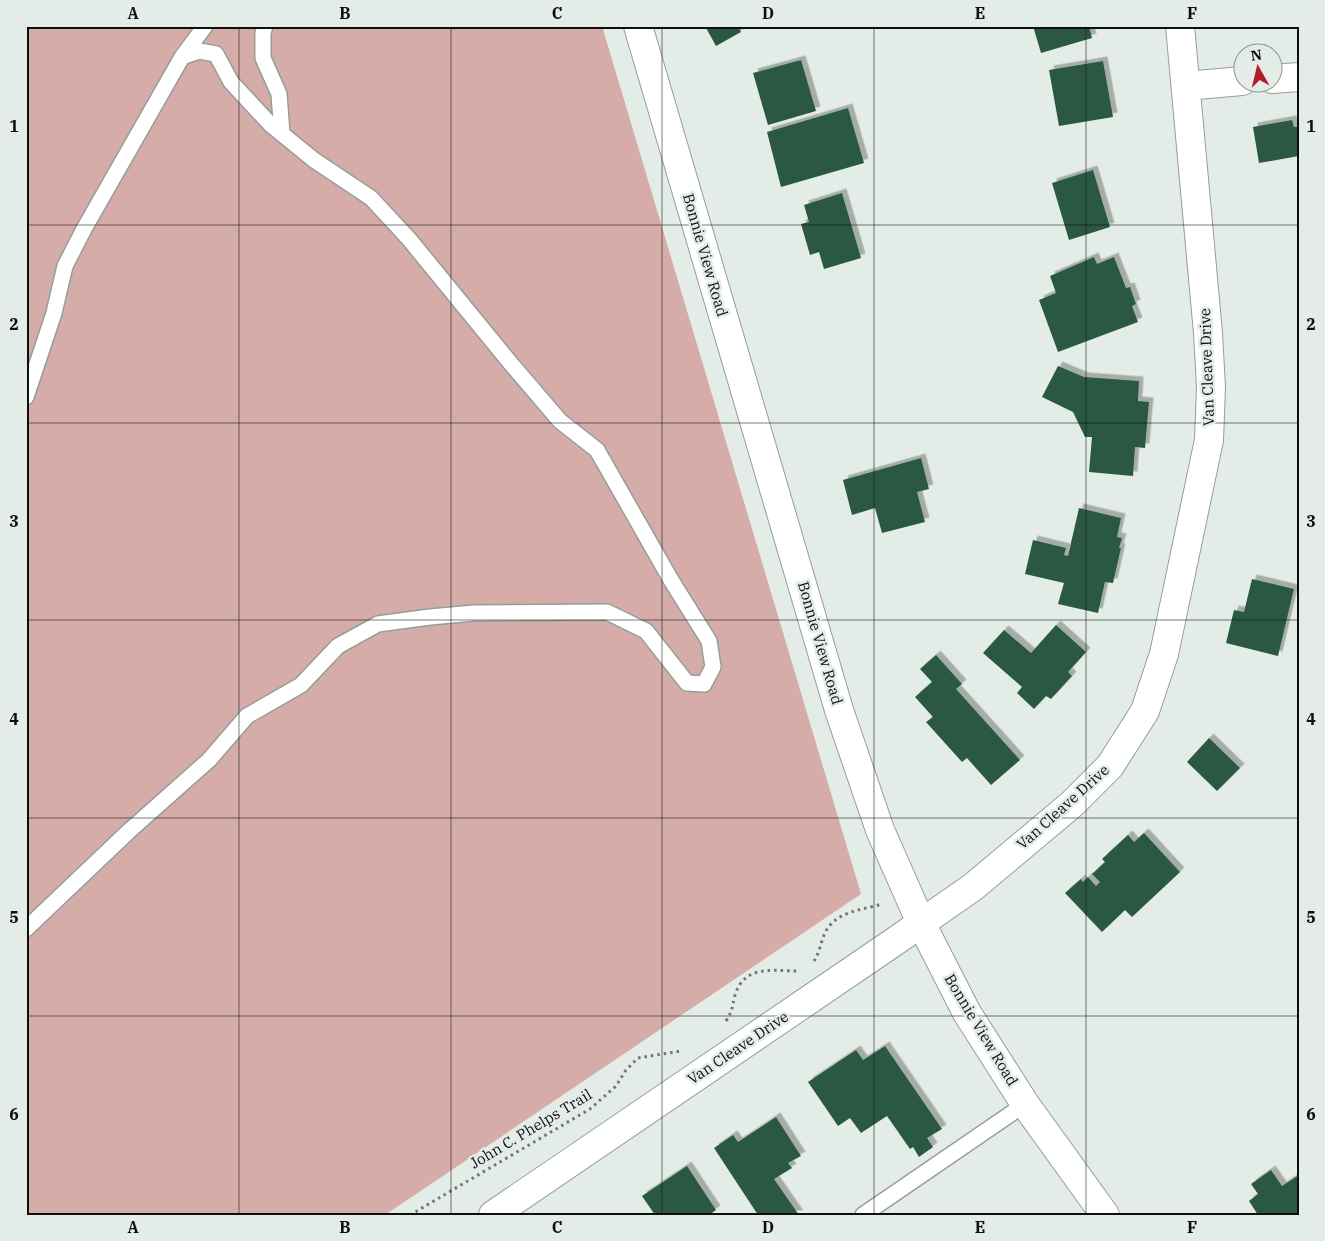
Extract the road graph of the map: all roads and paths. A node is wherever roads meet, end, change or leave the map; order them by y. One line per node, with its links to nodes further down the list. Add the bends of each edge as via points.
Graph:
1 (205, 26): 5 (lane)
2 (265, 26): 10 (lane, via 264,58 279,94)
3 (638, 26): 13 (street, Bonnie View Road, via 840,710 880,830)
4 (1180, 26): 9 (street, Van Cleave Drive)
5 (182, 57): 10 (lane, via 199,51 216,54 231,82); 11 (lane, via 65,266 54,313)
6 (1299, 77): 7 (street)
7 (1282, 78)
8 (1232, 82): 9 (street)
9 (1186, 86): 13 (street, Van Cleave Drive, via 1208,333 1210,440 1164,654 1145,710 1110,766 1072,804 973,886)
10 (282, 134): 14 (lane, via 371,198 410,239 560,421 597,450 709,641 713,667 704,684 687,683 646,631 607,612 474,613 378,624 338,646 301,685 247,716 209,760)
11 (26, 397)
12 (882, 904): 15 (path, via 842,915 832,922 815,960)
13 (921, 923): 19 (street, Bonnie View Road, via 967,1013); 22 (street, Van Cleave Drive)
14 (26, 929)
15 (808, 965)
16 (801, 971): 17 (path, via 762,971 746,977)
17 (723, 1025)
18 (684, 1050): 21 (path, John C. Phelps Trail, via 638,1058 616,1086 590,1109)
19 (1025, 1104): 20 (street, Bonnie View Road); 23 (lane)
20 (1095, 1212)
21 (410, 1215)
22 (493, 1215)
23 (863, 1215)

